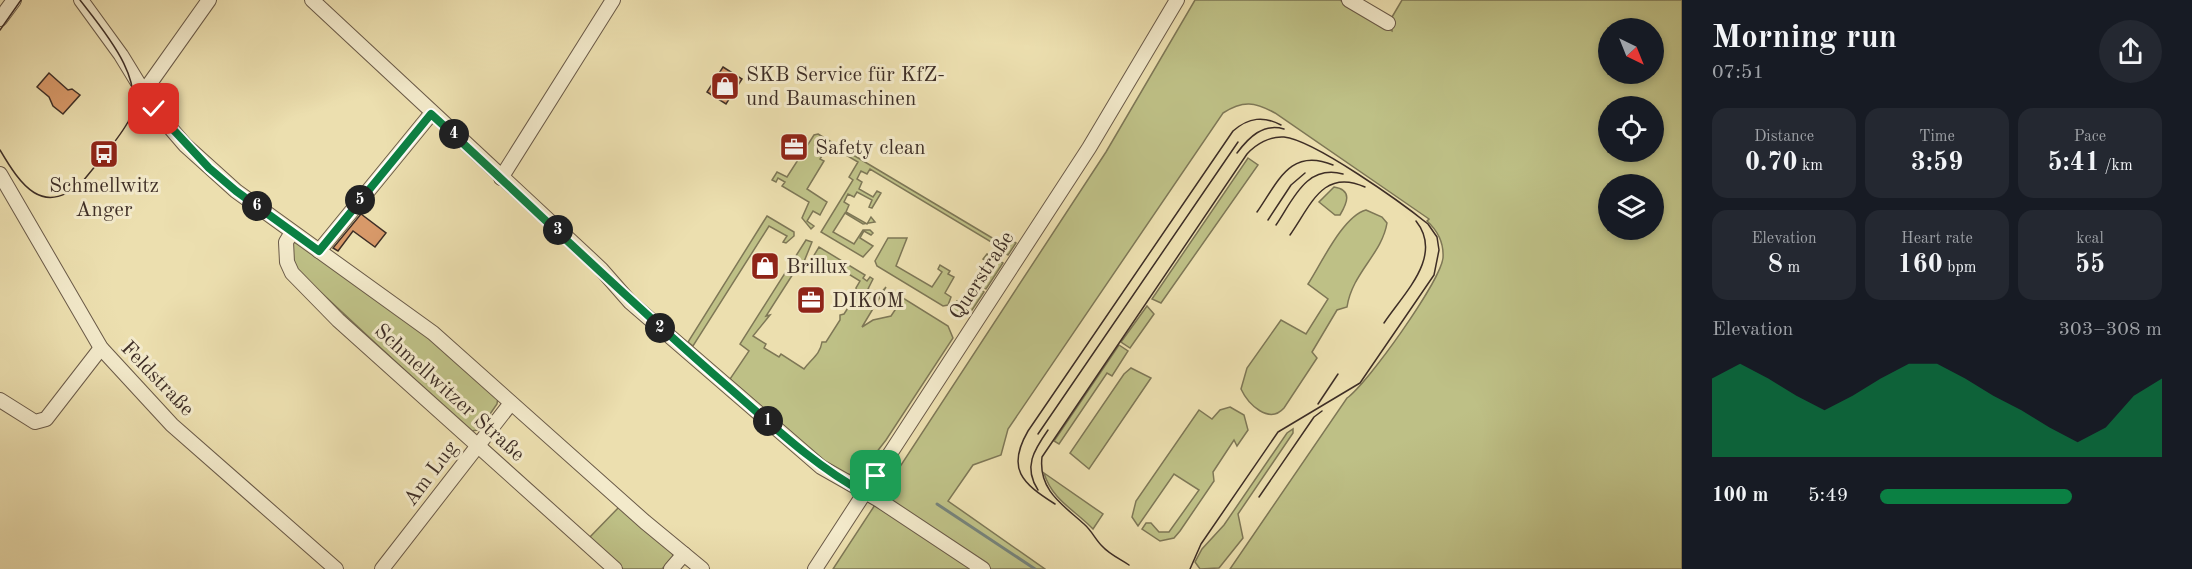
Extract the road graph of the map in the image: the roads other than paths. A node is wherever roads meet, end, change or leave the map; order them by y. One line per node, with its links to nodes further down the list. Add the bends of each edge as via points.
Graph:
1 (14, 0): 8 (street)
2 (81, 0): 10 (street, Schmellwitzer Straße)
3 (209, 0): 10 (street)
4 (312, 0): 11 (street)
5 (613, 0): 13 (street)
6 (1177, 0): 20 (street, Querstraße, via 1089,147)
7 (1349, 0): 9 (street)
8 (0, 19)
9 (1388, 23)
10 (143, 93): 14 (street, Schmellwitzer Straße, via 209,168)
11 (431, 114): 13 (street); 15 (street)
12 (0, 174): 16 (street, Feldstraße)
13 (501, 178): 20 (street, via 601,269 630,302 821,467)
14 (292, 232): 15 (street, Schmellwitzer Straße); 19 (street, Schmellwitzer Straße, via 286,242 292,273 338,320)
15 (319, 251): 18 (street, Schmellwitzer Straße, via 432,333)
16 (101, 348): 17 (street, via 41,422); 22 (street, Feldstraße, via 172,425)
17 (0, 400)
18 (511, 403): 19 (street, Am Lug); 21 (street, Schmellwitzer Straße)
19 (478, 444): 23 (street, Am Lug); 24 (street, Schmellwitzer Straße)
20 (865, 493): 27 (street, Querstraße); 28 (street)
21 (684, 554): 25 (street); 26 (street, Schmellwitzer Straße)
22 (336, 569)
23 (381, 569)
24 (615, 569)
25 (671, 569)
26 (702, 569)
27 (814, 569)
28 (983, 569)

